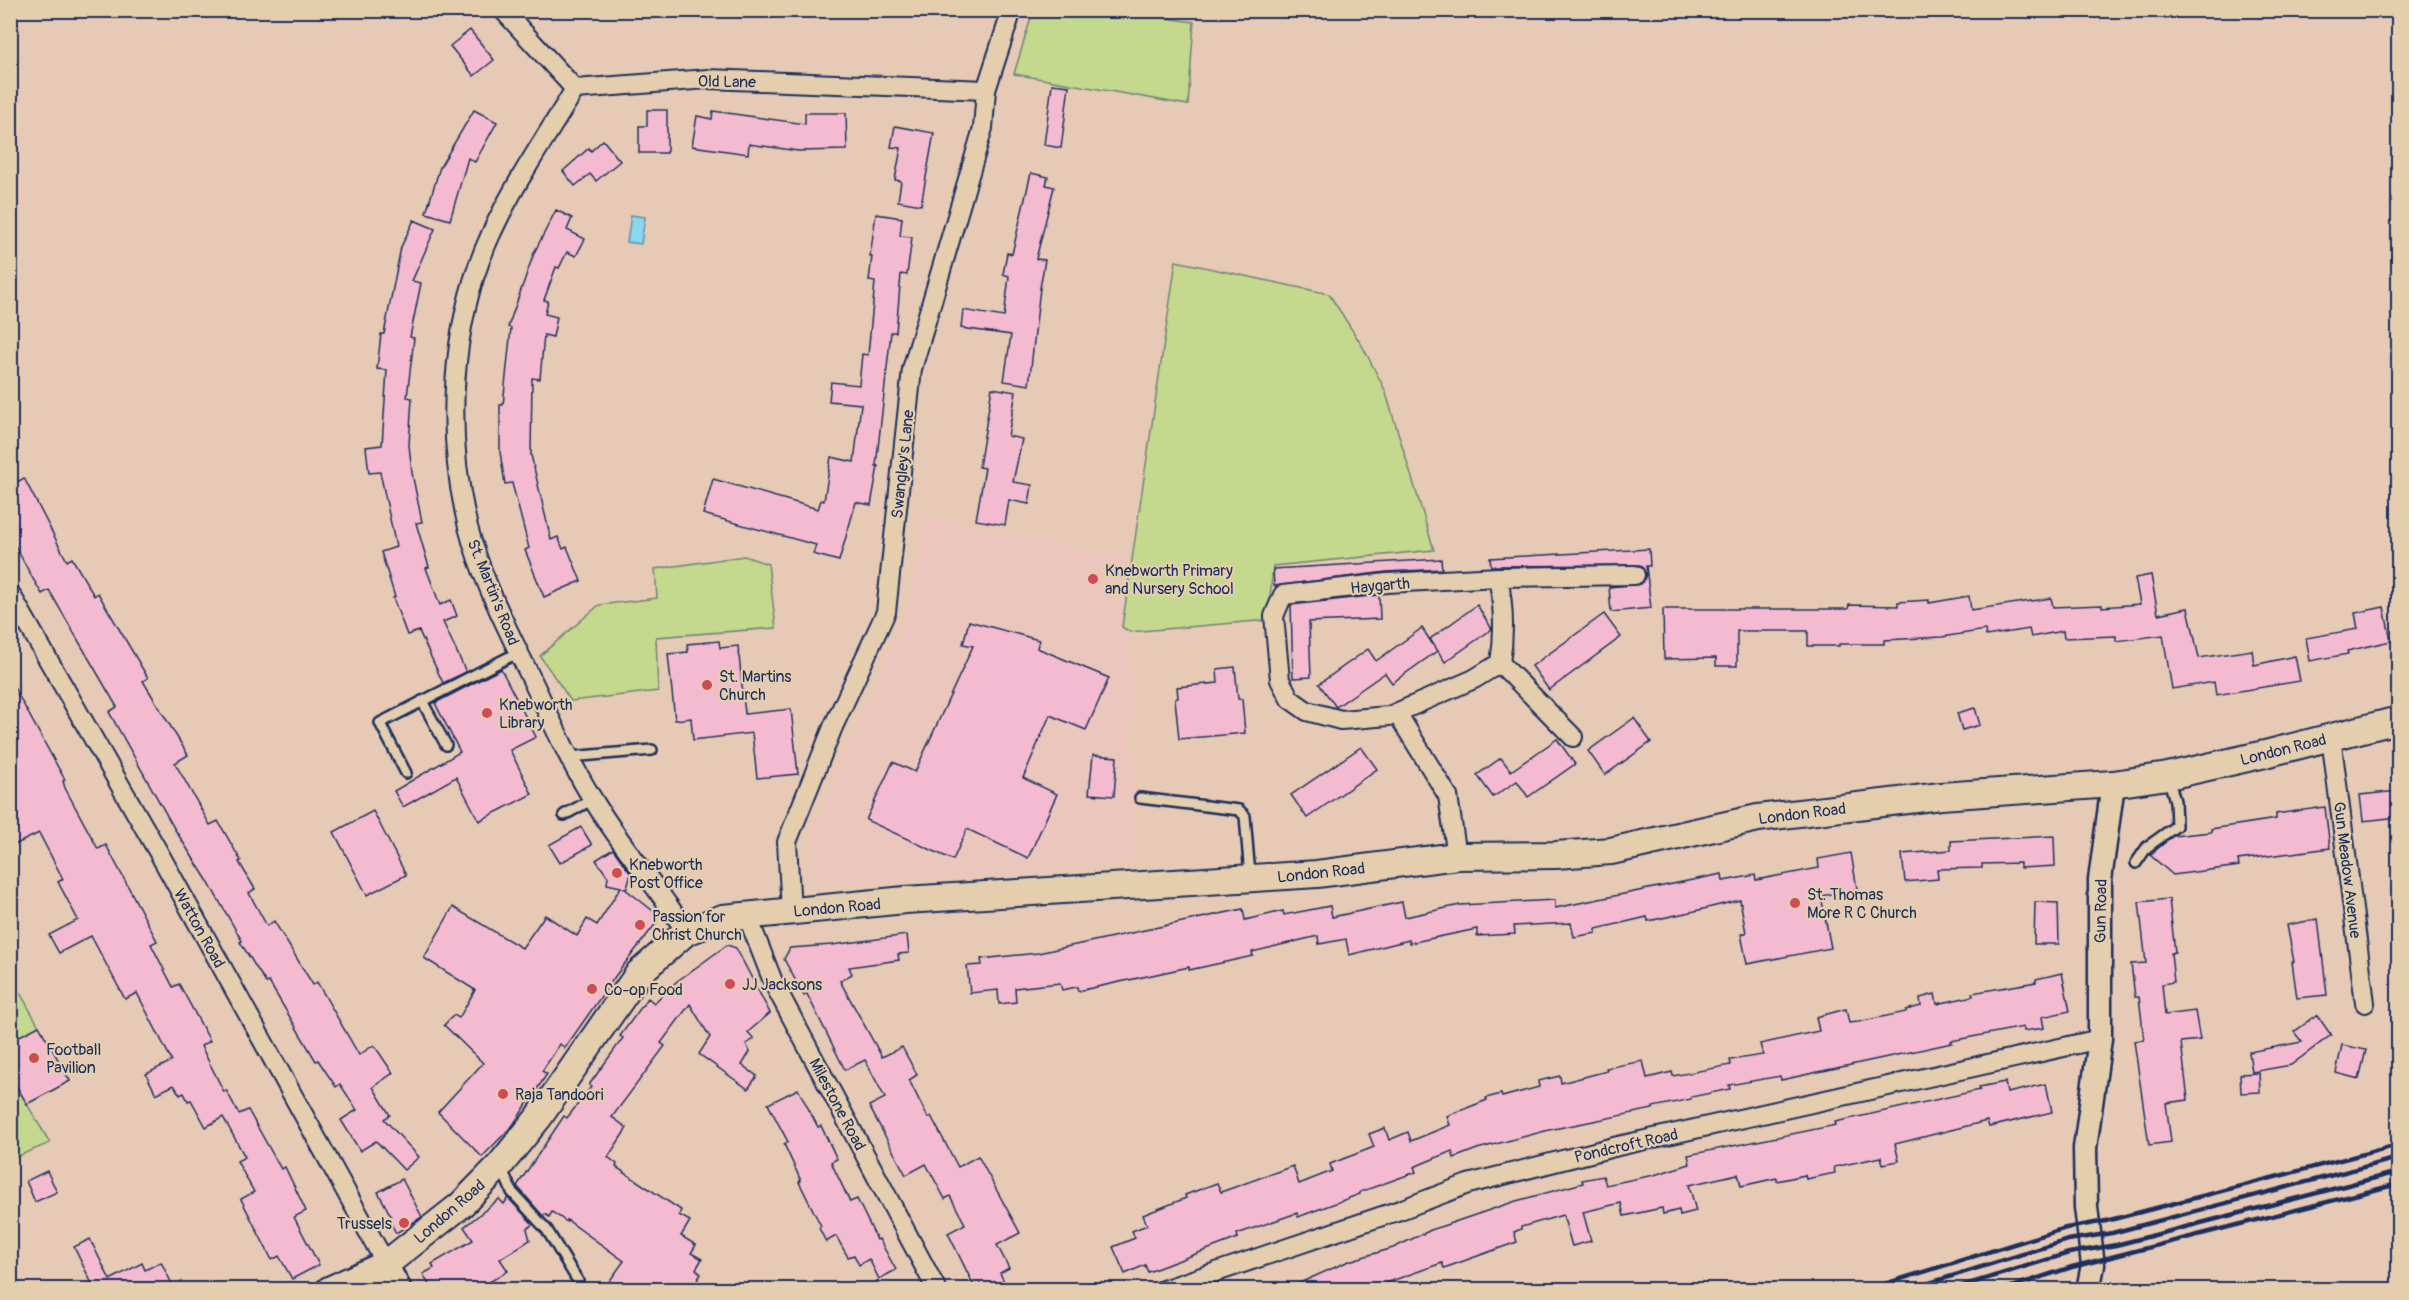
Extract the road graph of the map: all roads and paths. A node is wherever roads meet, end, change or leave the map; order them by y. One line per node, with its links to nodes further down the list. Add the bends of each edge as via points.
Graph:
1 (503, 10): 3 (street)
2 (1012, 10): 4 (street, Swangley's Lane)
3 (575, 89): 4 (street, Old Lane, via 708,79); 8 (street, St. Martin's Road, via 490,236 464,318 459,359 455,403 459,482 480,566)
4 (986, 90): 27 (street, Swangley's Lane, via 983,128 912,369 886,612 833,727 787,842)
5 (1635, 575): 6 (street)
6 (1498, 577): 9 (street, via 1504,610); 11 (street, Haygarth, via 1283,595 1274,616 1280,680 1290,699 1307,711 1341,720)
7 (12, 598): 33 (street, Watton Road, via 160,855)
8 (519, 652): 10 (lane); 17 (street, St. Martin's Road)
9 (1500, 663): 11 (street, Haygarth, via 1474,679); 13 (street)
10 (422, 701): 15 (lane); 18 (lane, via 380,723)
11 (1397, 713): 24 (street, via 1448,796)
12 (2398, 720): 14 (main road, London Road)
13 (1573, 737)
14 (2331, 737): 19 (main road, London Road); 30 (street, Gun Meadow Avenue)
15 (446, 745)
16 (652, 750): 17 (lane)
17 (569, 757): 22 (street, St. Martin's Road)
18 (406, 773)
19 (2168, 776): 20 (main road, London Road); 25 (lane, via 2176,826 2147,847)
20 (2113, 784): 24 (main road, London Road, via 1941,796 1758,818 1611,851); 31 (street, Gun Road, via 2100,880)
21 (1140, 798): 26 (lane, via 1239,810 1245,816)
22 (592, 799): 23 (lane); 29 (street, St. Martin's Road)
23 (564, 814)
24 (1457, 856): 26 (main road, London Road, via 1317,874)
25 (2136, 863)
26 (1250, 878): 27 (main road, London Road)
27 (791, 910): 28 (main road, London Road)
28 (747, 915): 29 (main road, London Road, via 723,918); 37 (street, Milestone Road, via 774,984)
29 (686, 932): 32 (main road, London Road, via 639,973 539,1117)
30 (2365, 1003)
31 (2100, 1039): 38 (street, Pondcroft Road, via 1618,1146 1468,1184); 39 (street, Gun Road, via 2085,1149 2093,1265)
32 (500, 1165): 33 (main road, London Road, via 461,1205); 34 (lane, via 512,1192 547,1230)
33 (386, 1264): 35 (main road, London Road); 36 (street)
34 (578, 1281)
35 (329, 1290)
36 (400, 1290)
37 (937, 1290)
38 (1163, 1290)
39 (2088, 1290)

